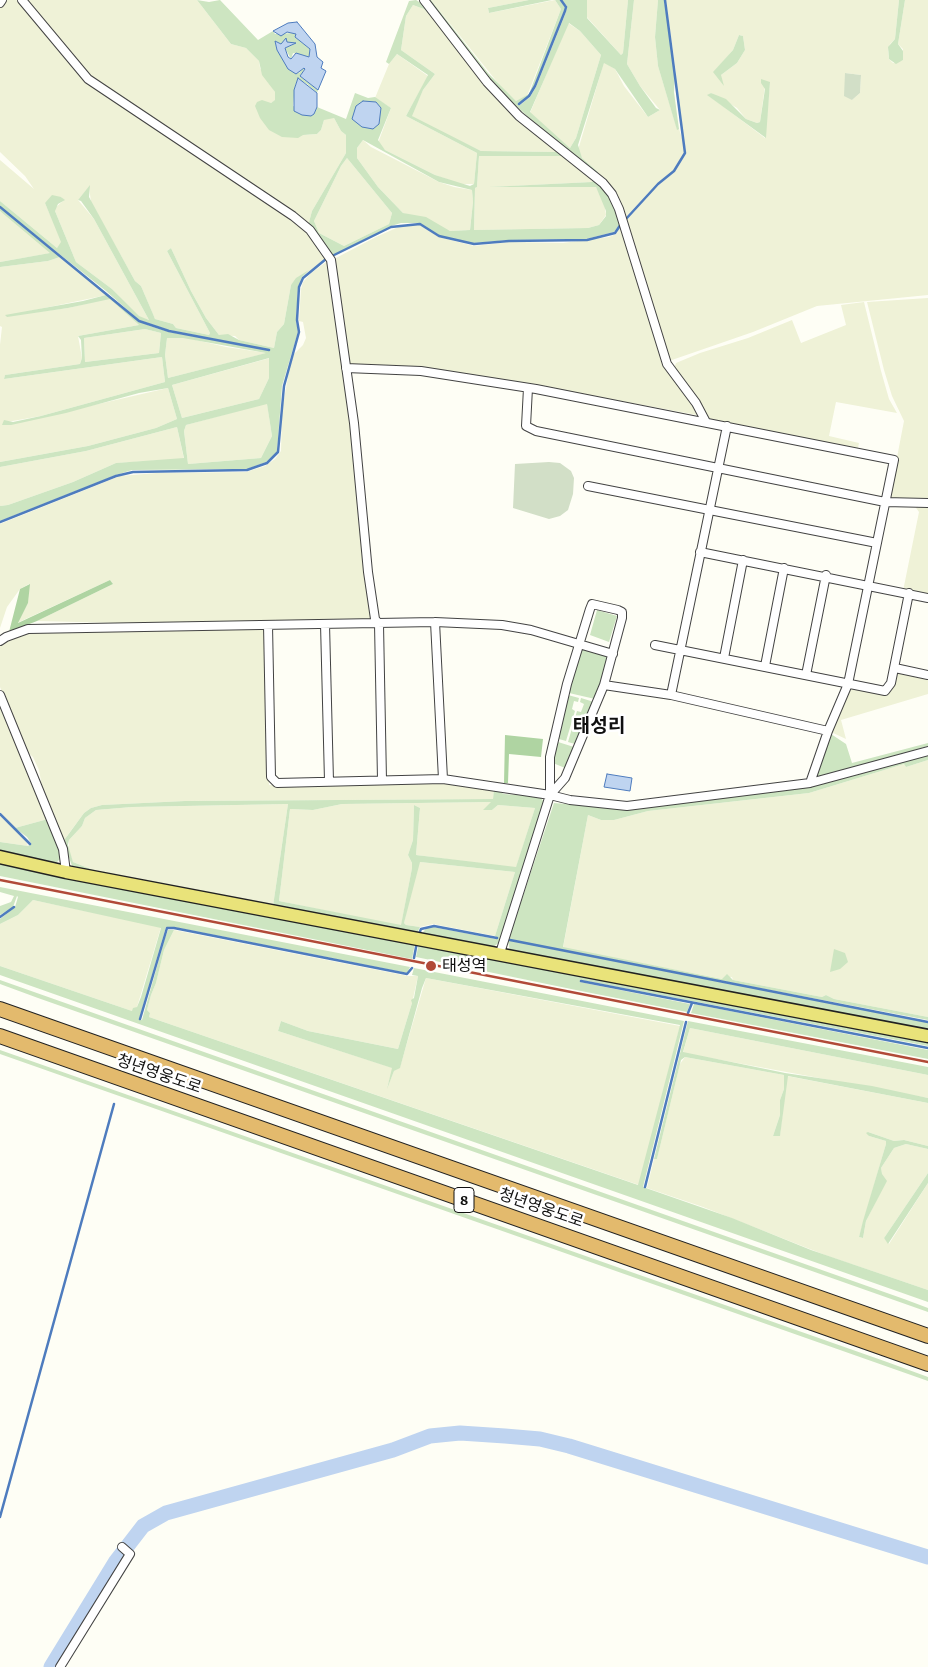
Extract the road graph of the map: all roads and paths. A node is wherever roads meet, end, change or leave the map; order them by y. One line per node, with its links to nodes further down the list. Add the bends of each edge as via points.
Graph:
1 (22, 0): 3 (street, via 88,78 310,230 330,258)
2 (424, 0): 5 (street, via 486,82 519,116 603,183 612,194 667,364)
3 (346, 368): 4 (street, via 428,372); 22 (street, via 368,572 375,618)
4 (528, 388): 5 (street); 7 (street, via 525,418 529,429)
5 (706, 422): 6 (street)
6 (727, 426): 7 (street); 9 (street, via 894,460)
7 (718, 468): 9 (street); 11 (street)
8 (588, 486): 11 (street)
9 (885, 502): 10 (street); 12 (street)
10 (928, 503)
11 (709, 510): 12 (street); 13 (street)
12 (877, 543): 17 (street)
13 (700, 552): 14 (street); 27 (street)
14 (743, 560): 15 (street); 29 (street)
15 (784, 568): 16 (street); 30 (street)
16 (826, 575): 17 (street); 32 (street)
17 (868, 584): 18 (street); 35 (street)
18 (909, 593): 19 (street); 31 (street)
19 (928, 598)
20 (435, 622): 22 (street); 25 (street, via 502,625); 40 (street)
21 (325, 624): 22 (street); 23 (street); 42 (street)
22 (379, 624): 41 (street)
23 (268, 625): 24 (street, via 28,628); 42 (street, via 271,777 277,783)
24 (0, 641)
25 (579, 643): 28 (street); 28 (street, via 592,604 618,610 622,612 622,618); 44 (street, via 550,756)
26 (655, 645): 27 (street)
27 (680, 650): 29 (street); 37 (street)
28 (613, 654): 34 (street)
29 (724, 658): 30 (street)
30 (765, 666): 32 (street)
31 (894, 668): 33 (street); 35 (street, via 889,689 885,691)
32 (806, 675): 35 (street)
33 (928, 675)
34 (604, 684): 37 (street); 44 (street, via 565,778)
35 (848, 684): 38 (street)
36 (0, 695): 46 (street, via 63,849)
37 (671, 695): 38 (street)
38 (828, 731): 43 (street)
39 (928, 751): 43 (street)
40 (443, 779): 41 (street); 44 (street)
41 (382, 780): 42 (street)
42 (329, 782)
43 (810, 782): 44 (street, via 627,806)
44 (550, 795): 47 (street)
45 (0, 857): 46 (main road)
46 (66, 872): 47 (main road)
47 (500, 953): 50 (main road)
48 (0, 1009): 51 (highway, 청년영웅도로 / 8)
49 (0, 1036): 52 (highway, 청년영웅도로 / 8)
50 (928, 1036)
51 (928, 1336)
52 (928, 1364)
53 (124, 1550): 54 (street, via 130,1554)
54 (60, 1667)

